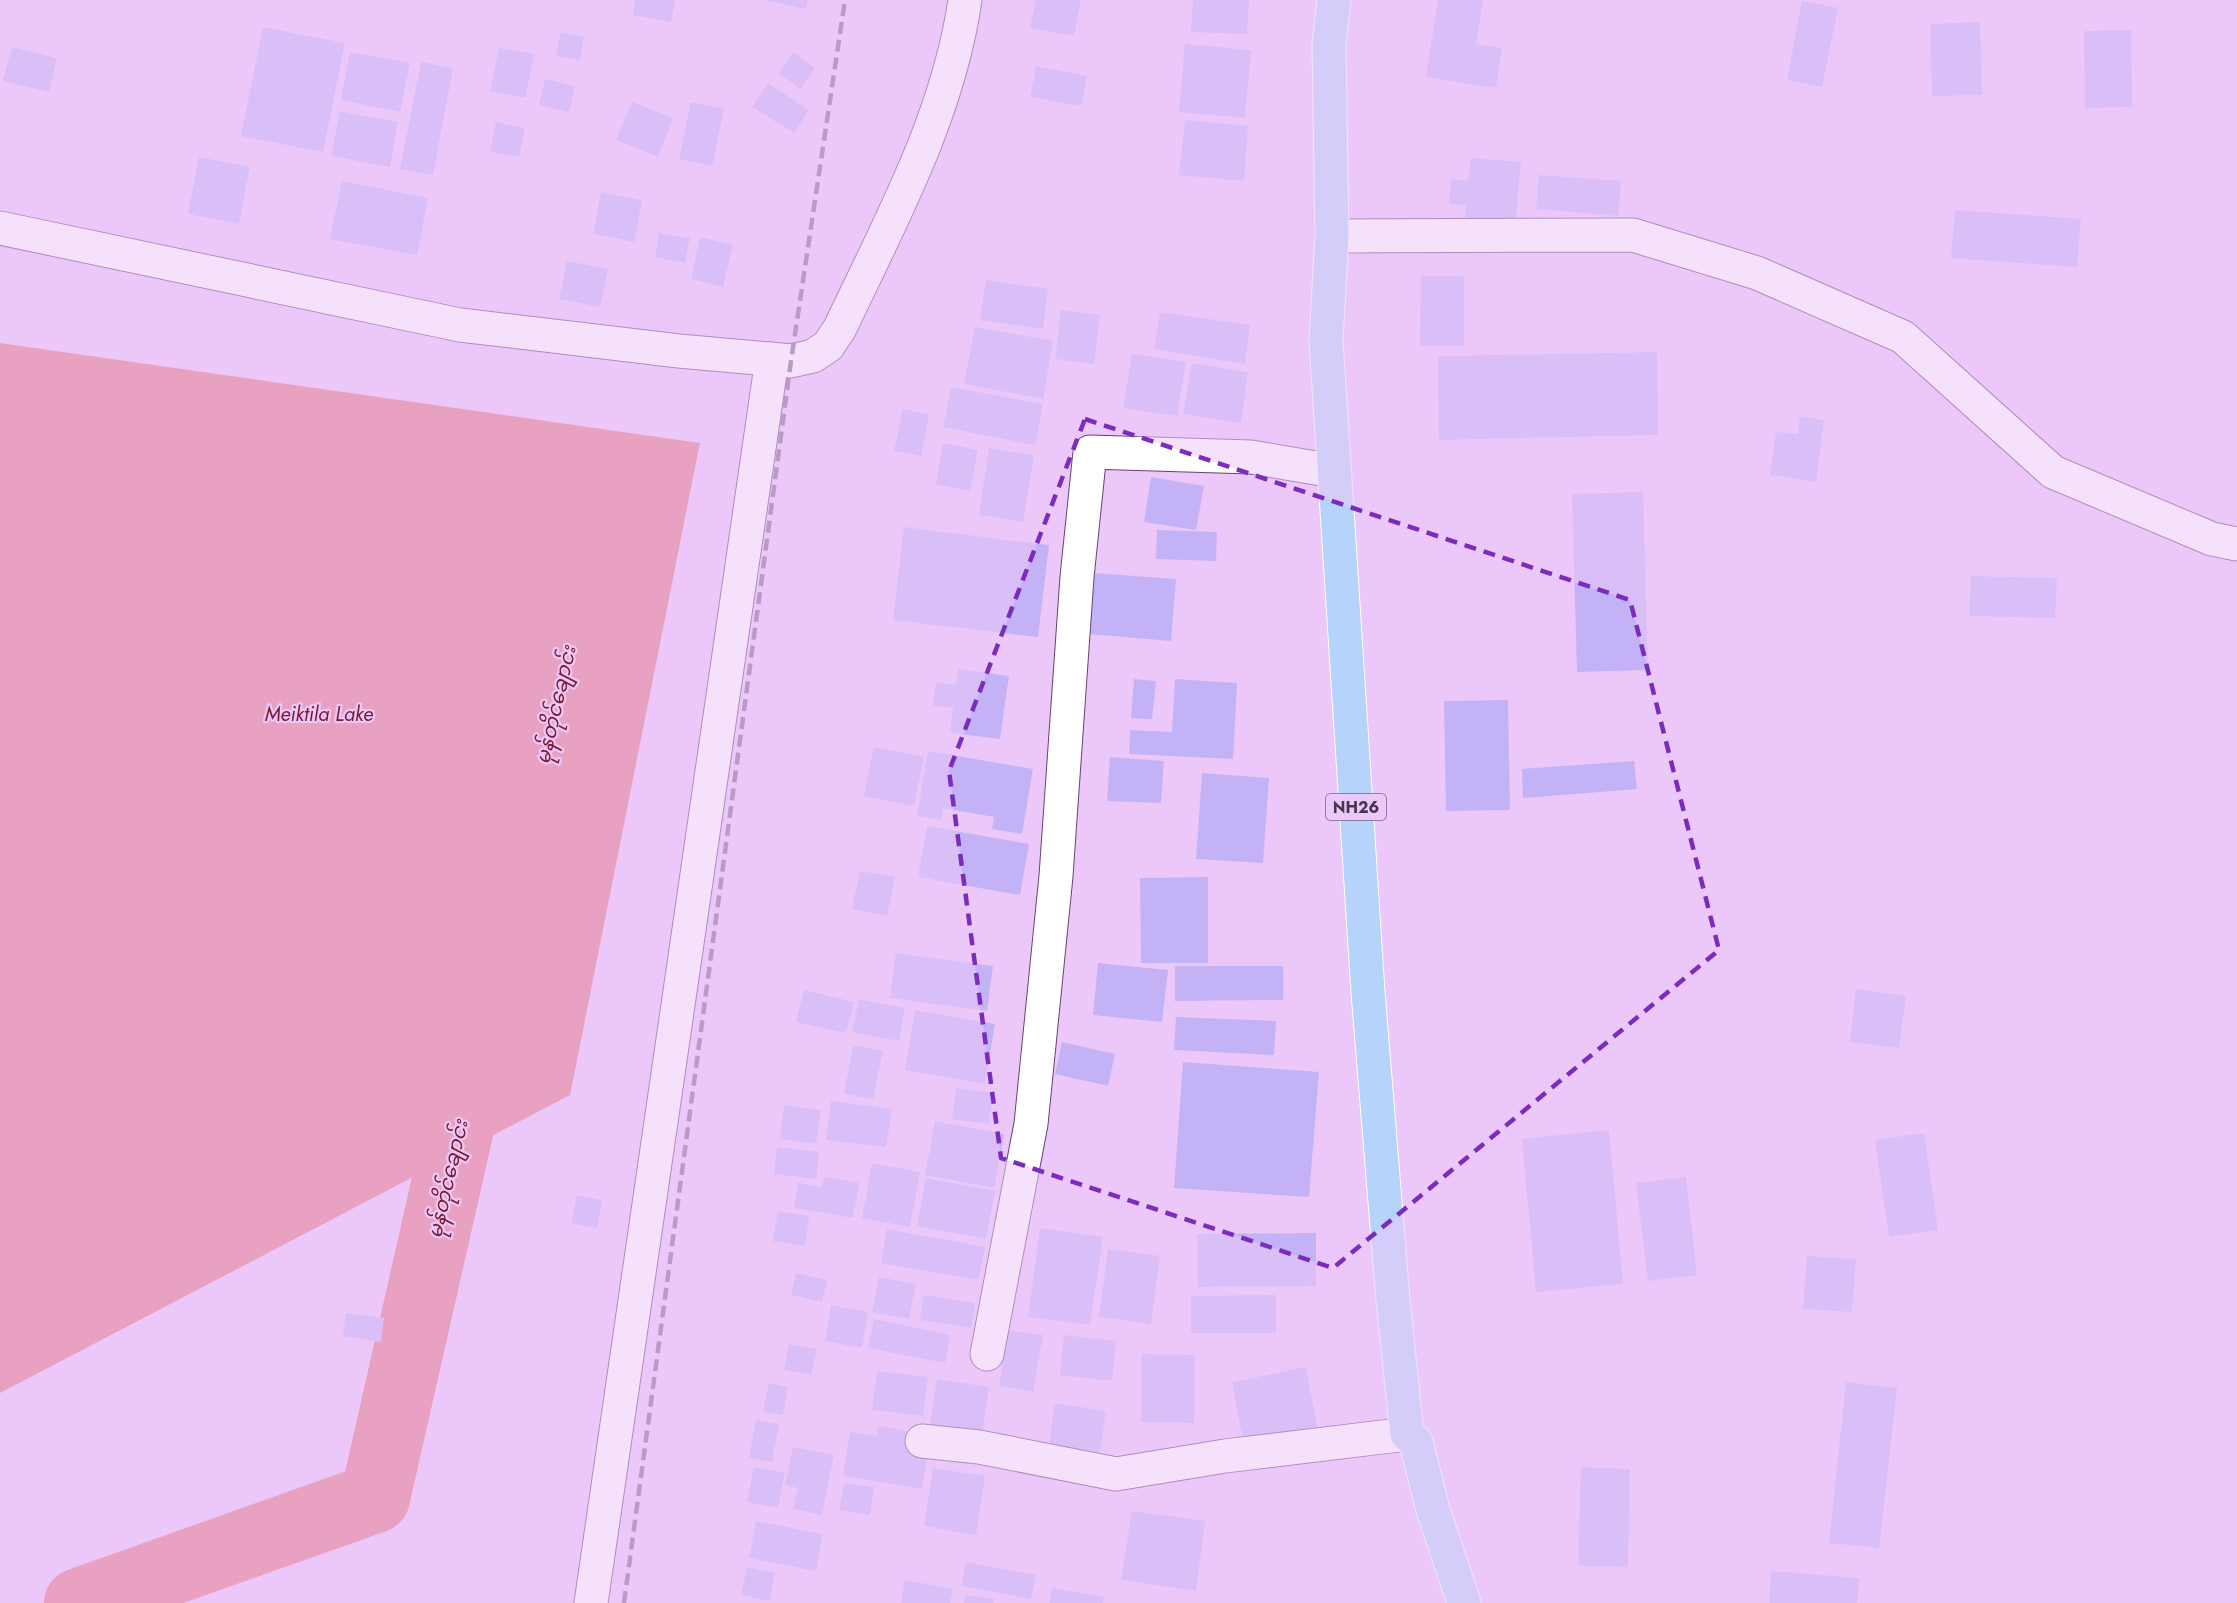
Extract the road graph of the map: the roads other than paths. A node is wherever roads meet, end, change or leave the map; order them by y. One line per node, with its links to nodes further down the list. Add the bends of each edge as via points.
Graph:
1 (965, 0): 5 (street, via 944,92 925,147 840,328 828,346 813,356 791,361)
2 (1334, 0): 4 (highway, NH26, via 1329,45)
3 (0, 228): 5 (street, via 460,325)
4 (1332, 236): 6 (highway, NH26, via 1326,340); 7 (street, via 1633,235 1757,273 1903,337 2053,472 2212,539)
5 (772, 359): 11 (street)
6 (1333, 471): 8 (street, via 1251,457 1090,452 1056,876 1031,1124); 9 (highway, NH26, via 1368,992)
7 (2237, 544)
8 (987, 1354)
9 (1407, 1434): 10 (street, via 1116,1474 979,1447); 12 (highway, NH26, via 1416,1442 1433,1510)
10 (922, 1441)
11 (591, 1603)
12 (1464, 1603)

